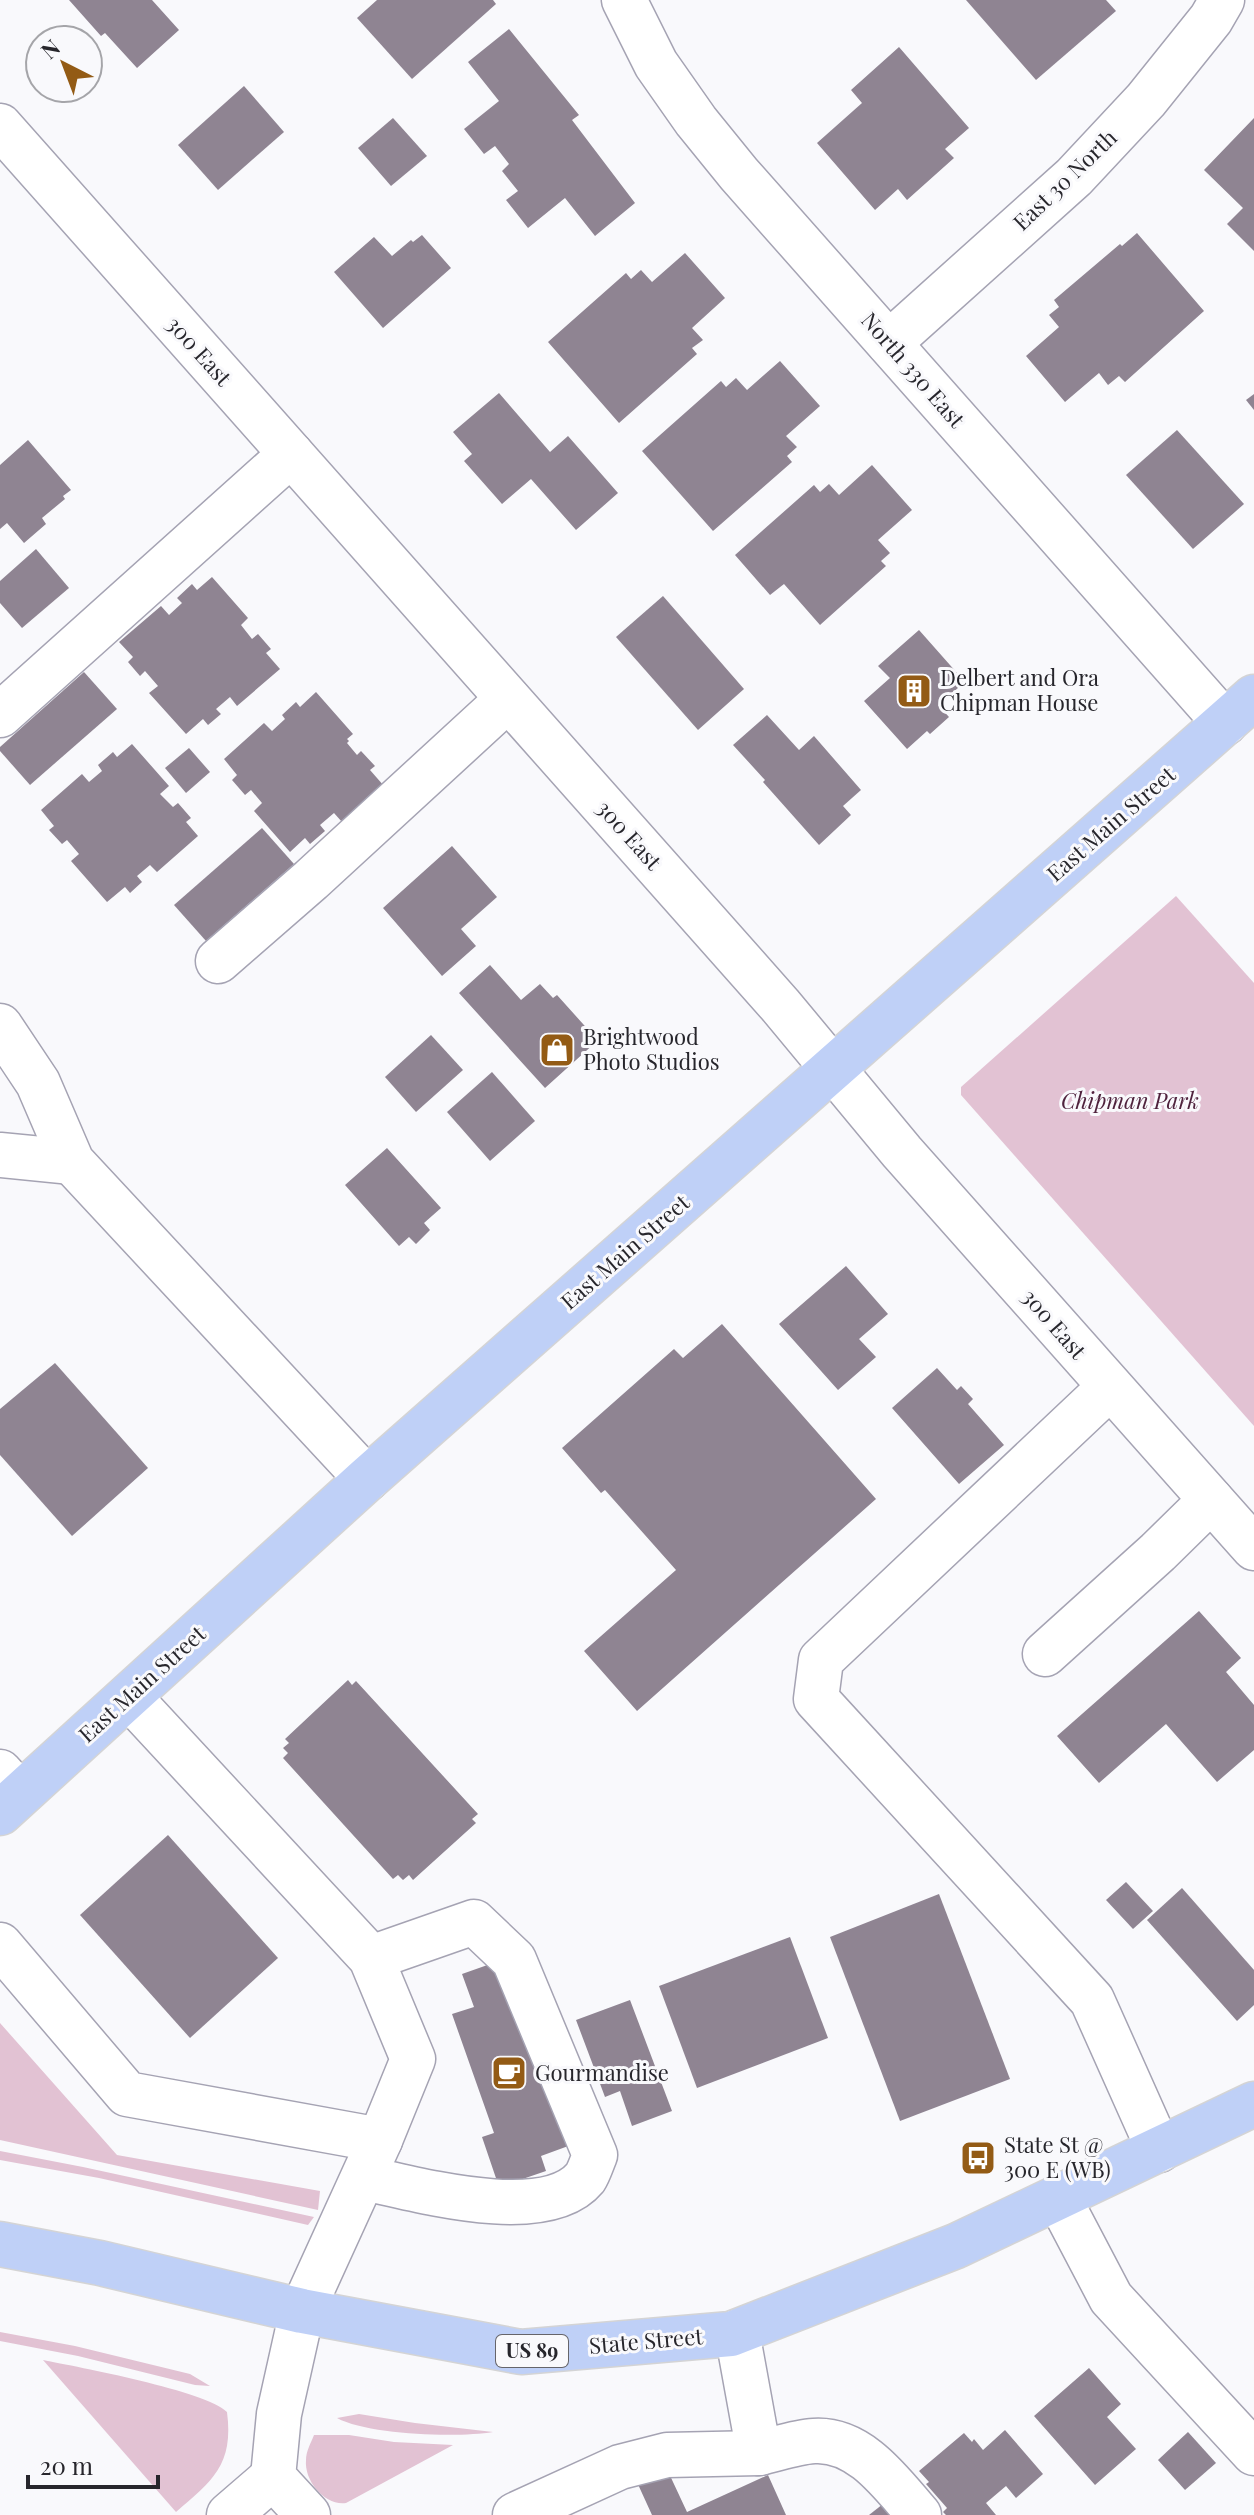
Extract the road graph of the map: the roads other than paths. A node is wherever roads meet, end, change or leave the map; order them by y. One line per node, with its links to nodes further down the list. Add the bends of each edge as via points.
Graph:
1 (624, 0): 4 (street, North 330 East, via 656,64 696,121)
2 (1222, 0): 4 (street, East 30 North, via 1146,100 1074,177)
3 (0, 126): 5 (street, 300 East)
4 (889, 343): 7 (street, North 330 East)
5 (291, 454): 6 (street, 300 East); 8 (street)
6 (508, 699): 9 (street); 11 (street, 300 East)
7 (1239, 710): 11 (main road, East Main Street)
8 (0, 715)
9 (218, 961)
10 (0, 1026): 13 (street, via 38,1083)
11 (833, 1069): 14 (street, 300 East); 15 (main road, East Main Street)
12 (0, 1155): 13 (street)
13 (72, 1162): 15 (street)
14 (1110, 1387): 16 (street, 300 East); 24 (street, via 821,1660 816,1699 1092,2000)
15 (367, 1479): 19 (main road, East Main Street)
16 (1211, 1500): 17 (street, 300 East); 18 (street)
17 (1254, 1548)
18 (1045, 1654)
19 (129, 1697): 20 (main road, East Main Street); 22 (street)
20 (7, 1793)
21 (0, 1945): 25 (street, via 127,2094)
22 (371, 1958): 25 (street, via 413,2059); 25 (street, via 474,1922 514,1960 595,2155 586,2177 567,2192 530,2203 464,2199)
23 (1254, 2104): 24 (main road, State Street / US 89)
24 (1159, 2150): 26 (main road, State Street / US 89)
25 (372, 2159): 28 (street)
26 (1058, 2197): 29 (main road, State Street / US 89, via 956,2246); 31 (street, via 1111,2298)
27 (0, 2244): 28 (main road, State Street / US 89)
28 (302, 2311): 29 (main road, State Street / US 89, via 521,2352); 32 (street, via 279,2414)
29 (737, 2332): 30 (street)
30 (759, 2453): 35 (street, via 655,2458 620,2467); 36 (street, via 815,2441 844,2444 880,2470)
31 (1254, 2453)
32 (273, 2477): 33 (street); 34 (street)
33 (229, 2515)
34 (308, 2515)
35 (515, 2515)
36 (919, 2515)

